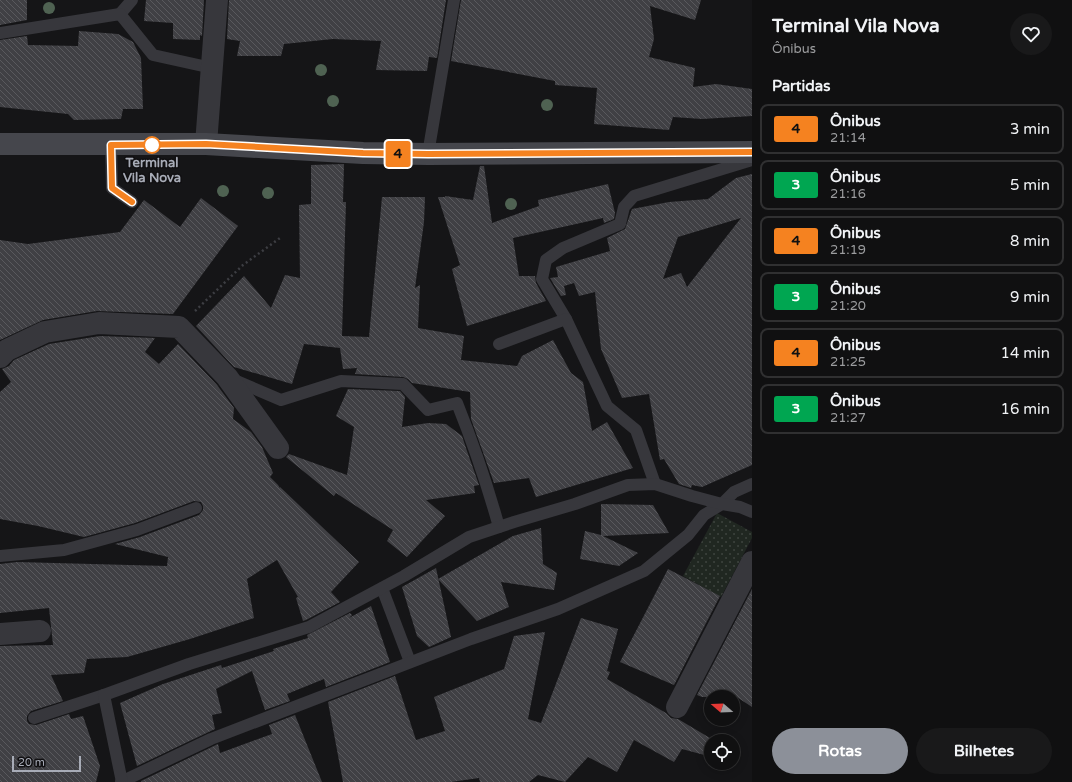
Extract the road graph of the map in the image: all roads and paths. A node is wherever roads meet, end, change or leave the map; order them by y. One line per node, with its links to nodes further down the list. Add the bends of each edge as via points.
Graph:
1 (132, 0): 4 (lane)
2 (217, 0): 6 (street)
3 (454, 0): 11 (lane)
4 (120, 14): 5 (lane); 6 (lane, via 153,55)
5 (0, 33)
6 (212, 68): 8 (street)
7 (0, 144): 9 (street)
8 (206, 144): 9 (street); 11 (street)
9 (111, 145): 13 (lane, via 112,188)
10 (752, 152): 11 (street)
11 (428, 154)
12 (752, 160): 15 (lane, via 634,196 624,207 620,224 563,248 546,260 542,279)
13 (132, 202)
14 (280, 238): 16 (path, via 243,265)
15 (566, 320): 17 (lane); 21 (lane, via 607,406 636,430)
16 (179, 327): 18 (street, via 99,323 45,332 6,350); 19 (street)
17 (499, 344)
18 (0, 357)
19 (227, 377): 20 (street); 26 (lane, via 281,400 341,381 403,384 428,410 457,403 485,476)
20 (278, 448)
21 (655, 484): 23 (lane); 26 (lane, via 628,485)
22 (752, 484): 23 (lane, via 734,492)
23 (722, 504): 25 (lane, via 740,506); 32 (lane, via 704,515 688,535 644,570 558,609)
24 (196, 508): 27 (lane, via 137,530 64,550)
25 (752, 512)
26 (499, 527): 29 (lane, via 469,537)
27 (0, 556)
28 (752, 562): 34 (street)
29 (382, 588): 32 (lane); 33 (lane, via 309,627 189,664)
30 (40, 631): 31 (street)
31 (0, 634)
32 (410, 662): 36 (lane, via 211,739)
33 (104, 695): 35 (lane); 36 (lane)
34 (677, 707)
35 (34, 718)
36 (121, 782)

